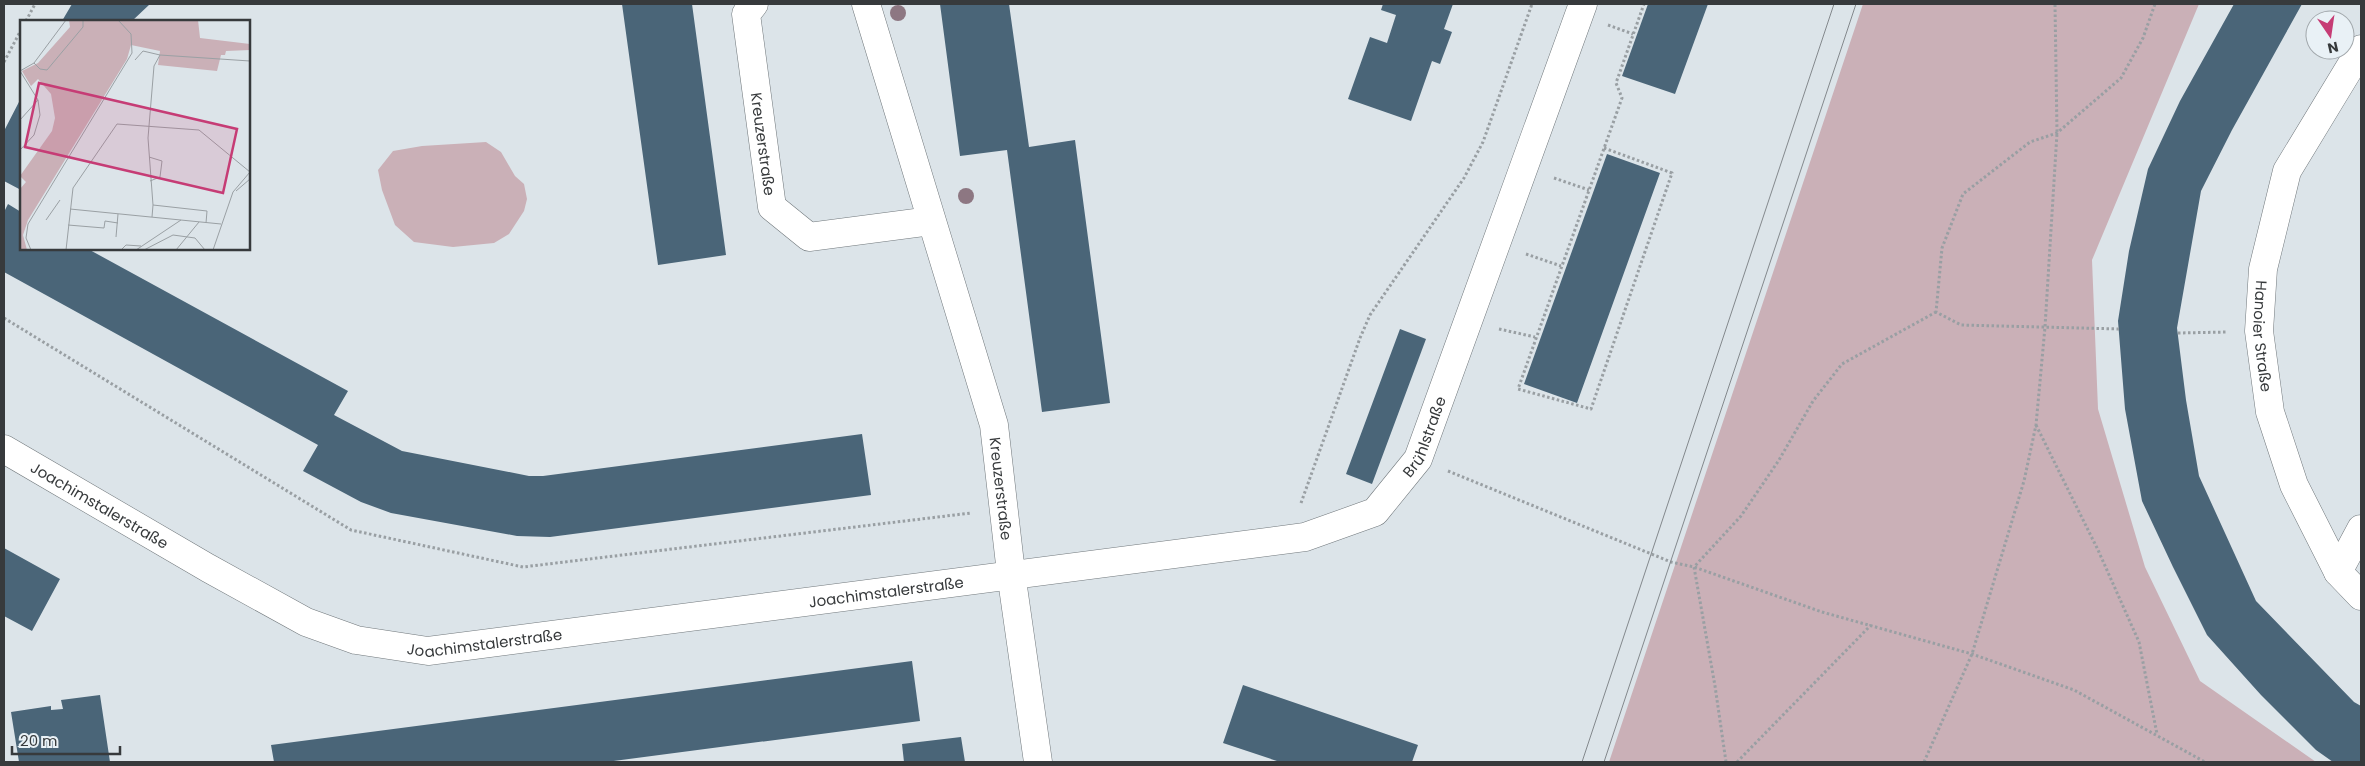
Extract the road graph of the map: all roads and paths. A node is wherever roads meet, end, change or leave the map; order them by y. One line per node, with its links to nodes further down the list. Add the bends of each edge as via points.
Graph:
1 (35, 4): 9 (path)
2 (754, 4): 17 (street, Kreuzerstraße, via 746,14 772,207 809,237)
3 (866, 4): 17 (street, Kreuzerstraße)
4 (1532, 4): 28 (path, via 1483,142 1464,178 1370,315)
5 (1583, 4): 26 (street, Brühlstraße)
6 (1644, 4): 12 (path)
7 (2055, 4): 15 (path)
8 (2155, 4): 15 (path, via 2143,38 2120,78)
9 (27, 20)
10 (1620, 29): 12 (path)
11 (20, 32): 14 (path)
12 (1633, 34): 16 (path, via 1616,83 1622,98)
13 (2361, 49): 22 (street, Hanoier Straße, via 2287,171 2264,269)
14 (4, 62)
15 (2057, 133): 18 (path, via 2030,142 1963,194 1942,248); 20 (path)
16 (1604, 148): 16 (path, via 1518,389 1591,408 1672,173)
17 (931, 221): 27 (street, Kreuzerstraße, via 994,425)
18 (1936, 312): 20 (path, via 1961,326); 30 (path, via 1842,364 1813,401 1741,516)
19 (4, 318): 27 (path, via 351,530 522,566)
20 (2045, 327): 21 (path); 24 (path)
21 (2119, 329)
22 (2259, 331): 23 (path); 31 (street, Hanoier Straße, via 2270,412 2294,484)
23 (2178, 333)
24 (2036, 425): 35 (path, via 2024,482); 36 (path, via 2139,642)
25 (4, 449): 32 (street, Joachimstalerstraße, via 306,622 356,640 428,651)
26 (1418, 459): 30 (path, via 1652,555); 32 (street, Brühlstraße, via 1375,512 1306,537)
27 (1004, 509): 32 (street, Kreuzerstraße)
28 (1299, 509)
29 (2361, 529): 31 (street)
30 (1694, 567): 34 (path, via 1822,612); 38 (path)
31 (2338, 572): 33 (street, Hanoier Straße)
32 (1012, 573): 37 (street, Kreuzerstraße)
33 (2361, 596)
34 (1871, 624): 35 (path); 39 (path)
35 (1972, 654): 36 (path, via 2074,690); 40 (path)
36 (2158, 735): 41 (path)
37 (1038, 762)
38 (1726, 762)
39 (1738, 762)
40 (1924, 762)
41 (2205, 762)

